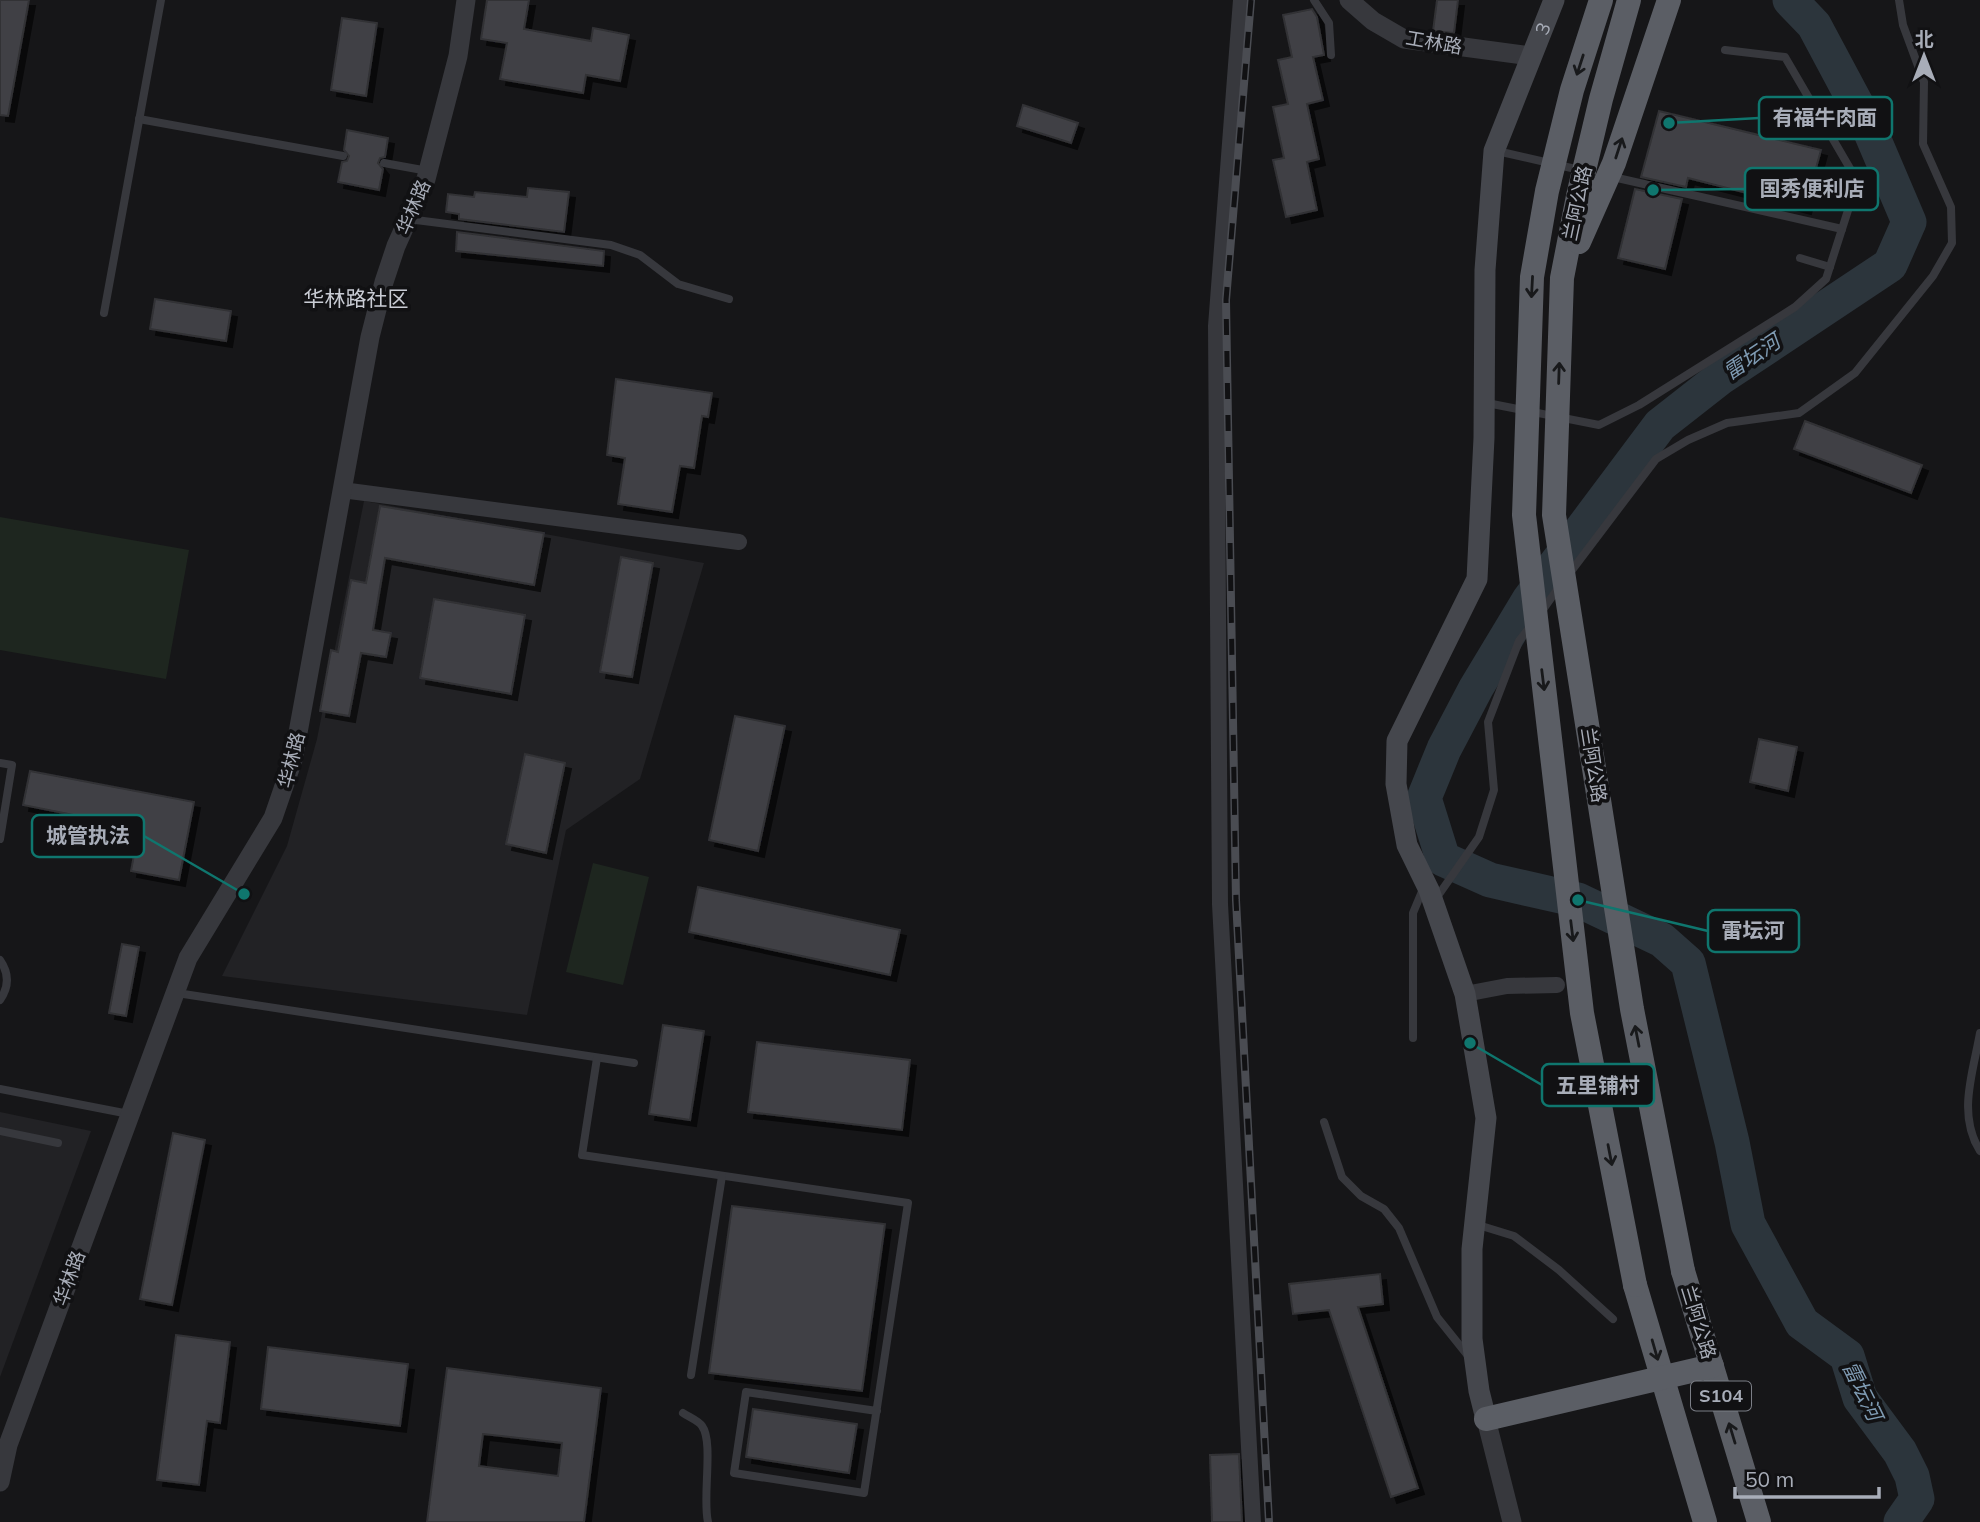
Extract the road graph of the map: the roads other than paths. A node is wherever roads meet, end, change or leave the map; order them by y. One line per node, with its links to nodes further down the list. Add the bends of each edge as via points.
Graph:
1 (161, 0): 14 (lane)
2 (466, 0): 18 (street, 华林路, via 458,56)
3 (1241, 0): 61 (street, via 1216,326 1220,904)
4 (1314, 0): 12 (lane, via 1329,23)
5 (1349, 0): 13 (street, 工林路, via 1404,39)
6 (1553, 0): 13 (main road, 3)
7 (1601, 0): 55 (highway, 兰阿公路 / S104, one-way to 55, bridge, via 1572,90 1532,277 1524,515 1582,1013 1635,1284)
8 (1629, 0): 25 (highway, 兰阿公路, bridge, via 1580,184)
9 (1670, 0): 25 (highway, one-way to 9, bridge, via 1614,163)
10 (1899, 0): 33 (lane, via 1924,82 1923,144 1951,207 1952,243 1933,276 1855,373 1799,413 1727,423 1656,459 1519,642 1488,722 1494,790 1479,837 1454,874)
11 (1725, 50): 22 (lane, via 1785,57 1854,177)
12 (1331, 55)
13 (1531, 56): 15 (main road, 3)
14 (139, 119): 16 (lane); 27 (lane)
15 (1494, 150): 19 (lane); 28 (main road, 3, via 1485,270)
16 (343, 156)
17 (384, 163): 18 (lane)
18 (428, 171): 21 (street, 华林路)
19 (1588, 172)
20 (1601, 175): 22 (lane)
21 (408, 219): 26 (lane, via 611,246 640,255 678,284); 29 (street, 华林路, via 373,326)
22 (1842, 229): 24 (lane)
23 (1800, 258): 24 (lane)
24 (1830, 267): 28 (lane, via 1826,279 1795,306 1639,405 1599,425)
25 (1563, 278): 53 (highway, 兰阿公路 / S104, one-way to 25, bridge, via 1684,1271 1632,1009 1554,514)
26 (729, 299)
27 (104, 313)
28 (1484, 403): 33 (main road, 3, via 1477,579 1397,741 1396,784 1407,845)
29 (342, 490): 30 (street); 36 (street, 华林路, via 284,792 252,854 200,935)
30 (739, 542)
31 (0, 763): 32 (lane, via 12,765)
32 (0, 839)
33 (1430, 892): 37 (main road, 3); 40 (lane, via 1413,913)
34 (0, 960): 38 (lane, via 7,986)
35 (1556, 985): 37 (street, via 1507,986)
36 (174, 992): 41 (lane); 44 (street, 华林路)
37 (1465, 994): 50 (main road, 3, via 1486,1118)
38 (0, 1000)
39 (1980, 1033): 48 (lane, via 1966,1110 1971,1137)
40 (1413, 1038)
41 (597, 1058): 42 (lane); 49 (lane, via 582,1155)
42 (634, 1063)
43 (0, 1089): 44 (lane)
44 (129, 1114): 59 (street, 华林路, via 8,1445)
45 (1324, 1122): 52 (lane, via 1342,1177 1361,1196 1384,1209 1399,1228 1437,1317)
46 (0, 1131): 47 (lane)
47 (58, 1143)
48 (1980, 1151)
49 (722, 1176): 54 (lane); 56 (lane, via 908,1203)
50 (1475, 1224): 51 (lane, via 1514,1236); 52 (main road, 3, via 1472,1339)
51 (1613, 1319)
52 (1476, 1365): 58 (main road, 3)
53 (1712, 1366): 55 (highway); 64 (highway, 兰阿公路 / S104, one-way to 53)
54 (691, 1375)
55 (1663, 1379): 58 (highway); 63 (highway, 兰阿公路 / S104)
56 (877, 1411): 56 (lane, via 864,1493 734,1474 746,1392)
57 (683, 1413): 60 (lane, via 702,1425 708,1442)
58 (1486, 1419): 62 (street)
59 (0, 1482)
60 (708, 1522)
61 (1253, 1522)
62 (1512, 1522)
63 (1705, 1522)
64 (1759, 1522)

